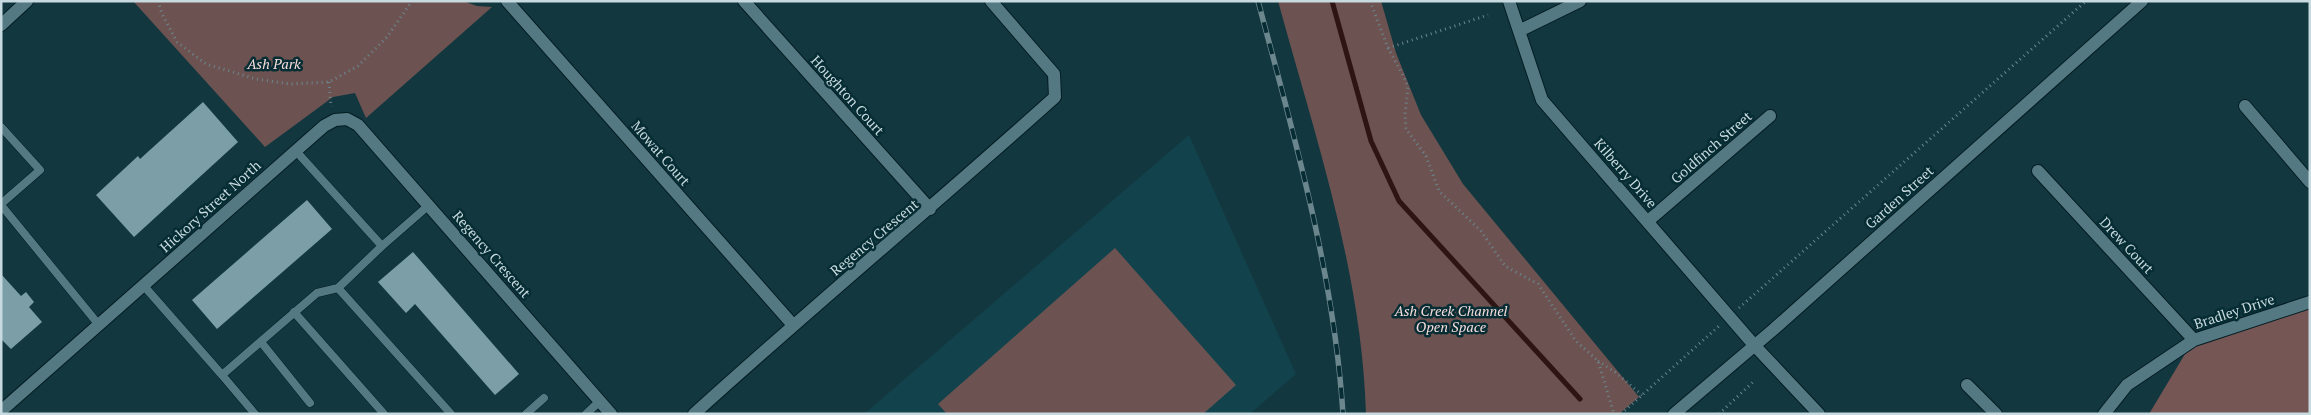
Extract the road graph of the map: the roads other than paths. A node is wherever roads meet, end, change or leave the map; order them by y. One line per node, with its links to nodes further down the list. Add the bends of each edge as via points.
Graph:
1 (26, 1): 8 (street)
2 (507, 1): 27 (street, Mowat Court)
3 (744, 1): 19 (street, Houghton Court)
4 (991, 1): 19 (street, Regency Crescent, via 1054,74 1055,97)
5 (1509, 1): 9 (street, Kilberry Drive)
6 (1580, 1): 9 (street)
7 (2142, 1): 30 (street, Garden Street)
8 (1, 25)
9 (1519, 31): 20 (street, Kilberry Drive, via 1542,100)
10 (2245, 106): 16 (street)
11 (1770, 116): 20 (street, Goldfinch Street)
12 (346, 119): 14 (street, Hickory Street North, via 324,126); 18 (street, Regency Crescent, via 358,125)
13 (1, 127): 17 (lane, via 40,170)
14 (295, 150): 21 (lane); 22 (street, Hickory Street North)
15 (2038, 171): 28 (street, Drew Court)
16 (2310, 182)
17 (1, 205): 26 (lane)
18 (429, 205): 21 (lane); 34 (street, Regency Crescent)
19 (930, 209): 27 (street, Regency Crescent)
20 (1648, 221): 30 (street, Kilberry Drive)
21 (382, 246): 23 (lane)
22 (144, 286): 26 (street, Hickory Street North); 31 (lane)
23 (338, 288): 25 (lane, via 317,293); 39 (lane)
24 (2310, 302): 28 (street, Bradley Drive)
25 (294, 312): 29 (lane); 38 (lane)
26 (99, 325): 36 (street, Hickory Street North)
27 (793, 325): 43 (street, Regency Crescent)
28 (2194, 340): 47 (street, Bradley Drive, via 2128,386)
29 (261, 342): 31 (lane); 35 (lane)
30 (1754, 345): 44 (street, Garden Street); 45 (street, Kilberry Drive)
31 (222, 376): 37 (lane)
32 (1967, 385): 46 (street)
33 (544, 398): 40 (lane)
34 (600, 401): 41 (lane); 42 (street, Regency Crescent)
35 (310, 402)
36 (1, 411)
37 (255, 414)
38 (384, 414)
39 (451, 414)
40 (526, 414)
41 (586, 414)
42 (611, 414)
43 (694, 414)
44 (1674, 414)
45 (1819, 414)
46 (1996, 414)
47 (2104, 414)

